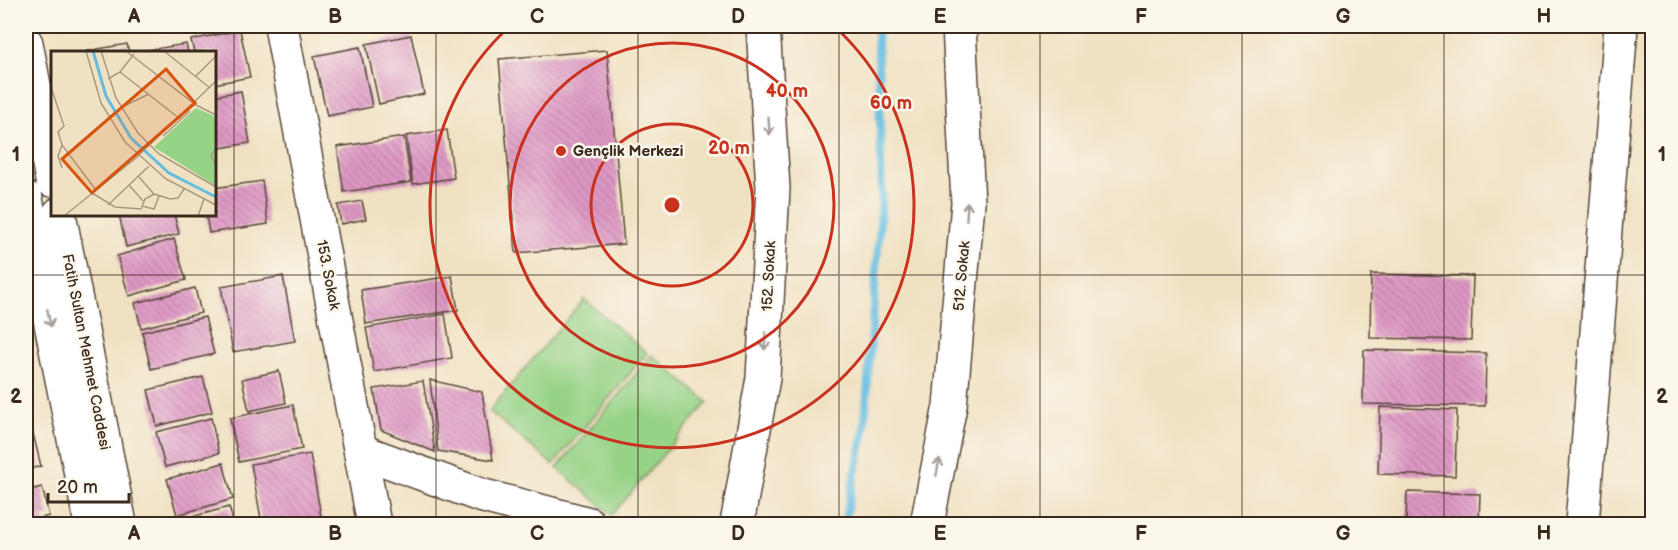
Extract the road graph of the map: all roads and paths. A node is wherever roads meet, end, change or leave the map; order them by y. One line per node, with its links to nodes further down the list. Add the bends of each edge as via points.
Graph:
1 (281, 26): 9 (street, 153. Sokak)
2 (763, 26): 14 (street, 152. Sokak, one-way to 14, via 773,188 763,378)
3 (959, 26): 15 (street, 512. Sokak, one-way to 3, via 950,406 968,203)
4 (1621, 26): 16 (street)
5 (26, 43): 6 (street)
6 (51, 175)
7 (26, 199): 10 (street, Fatih Sultan Mehmet Caddesi, one-way to 10)
8 (59, 216): 11 (street, Fatih Sultan Mehmet Caddesi)
9 (361, 451): 12 (street, 153. Sokak); 13 (street, via 480,495)
10 (91, 525)
11 (120, 525)
12 (374, 525)
13 (589, 525)
14 (737, 525)
15 (927, 525)
16 (1582, 525)

